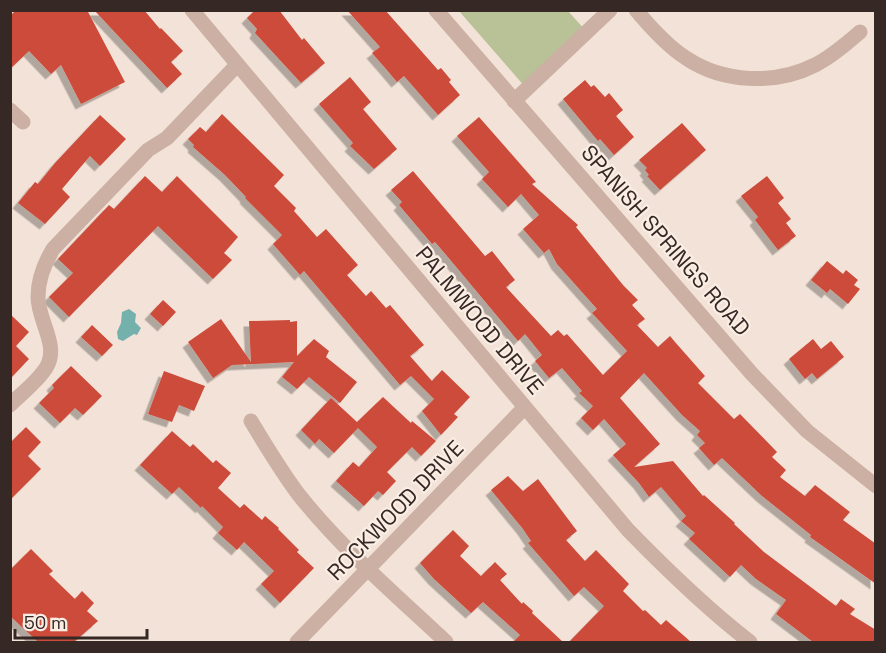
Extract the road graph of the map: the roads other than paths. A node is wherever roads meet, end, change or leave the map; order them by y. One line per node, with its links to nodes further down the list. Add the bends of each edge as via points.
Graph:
1 (192, 10): 6 (street, PALMWOOD DRIVE)
2 (436, 10): 7 (street, SPANISH SPRINGS ROAD)
3 (610, 10): 7 (street)
4 (636, 10): 5 (street, via 668,45 687,59 711,71 736,76 768,79 796,73 817,64)
5 (860, 32)
6 (237, 65): 10 (street, via 53,249 44,265 38,298 51,357 46,368); 11 (street, PALMWOOD DRIVE)
7 (514, 100): 13 (street, SPANISH SPRINGS ROAD, via 792,417)
8 (10, 110): 9 (street)
9 (23, 122)
10 (10, 405)
11 (524, 408): 14 (street, ROCKWOOD DRIVE); 17 (street, PALMWOOD DRIVE, via 643,546)
12 (251, 421): 14 (street, via 299,495)
13 (876, 486)
14 (369, 568): 15 (street, ROCKWOOD DRIVE); 16 (street)
15 (297, 642)
16 (446, 642)
17 (750, 642)

